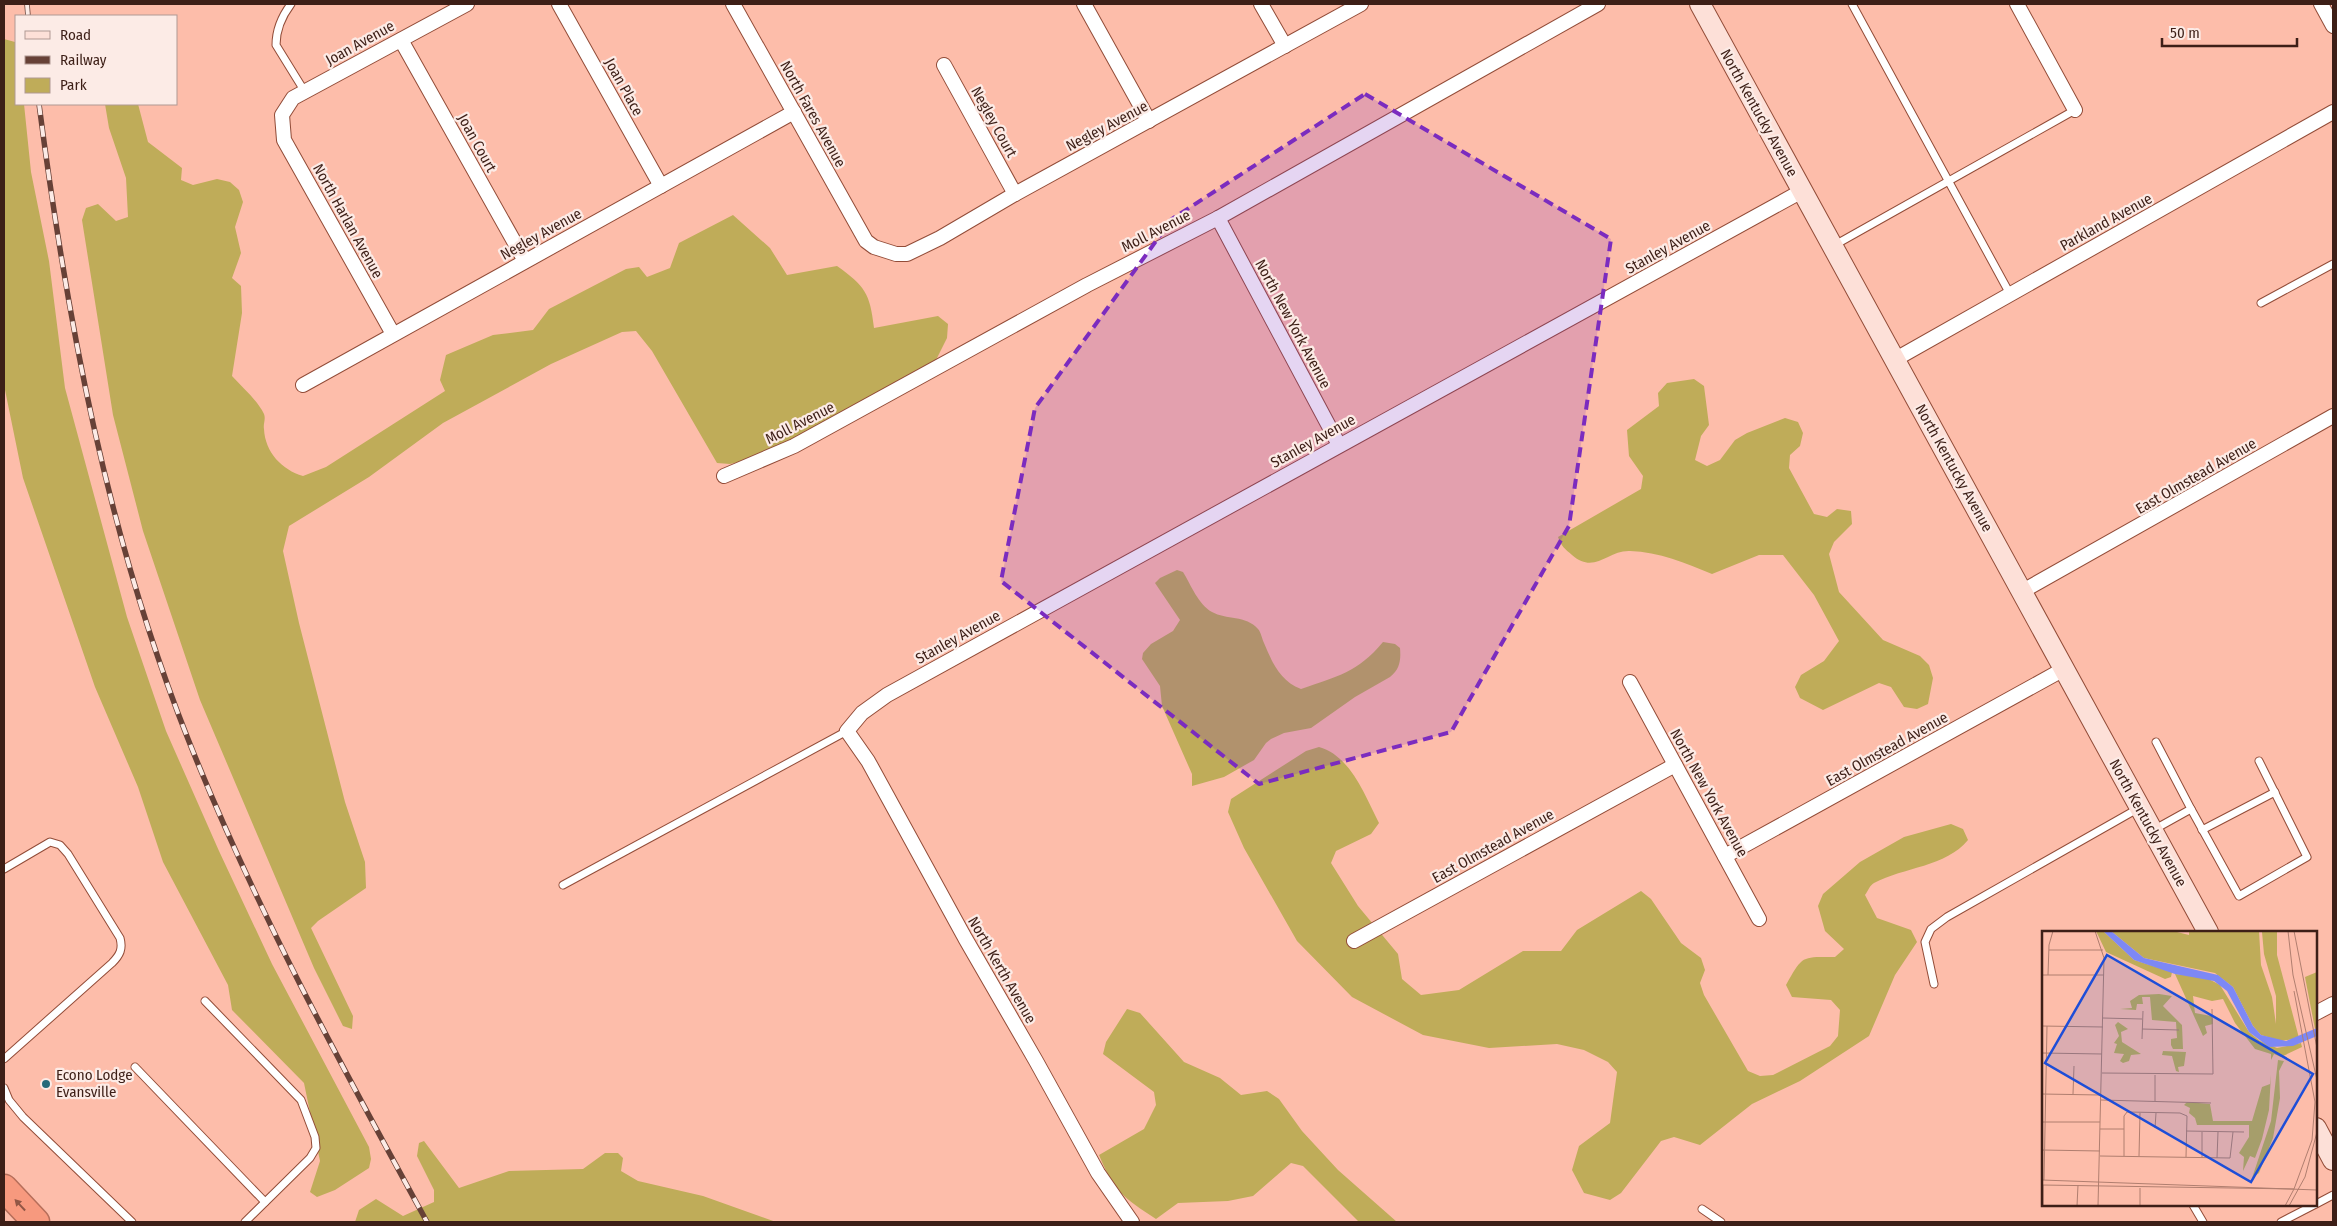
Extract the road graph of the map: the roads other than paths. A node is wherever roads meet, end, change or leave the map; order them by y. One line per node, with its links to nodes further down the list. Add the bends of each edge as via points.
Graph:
1 (291, 4): 17 (lane, via 283,16 276,45)
2 (467, 4): 14 (street, Joan Avenue)
3 (559, 4): 24 (street, Joan Place)
4 (733, 4): 19 (street, North Fares Avenue)
5 (1084, 4): 21 (street)
6 (1261, 4): 15 (street)
7 (1361, 4): 15 (street, Negley Avenue)
8 (1598, 4): 27 (street, Moll Avenue)
9 (1852, 4): 23 (lane)
10 (2017, 4): 18 (street)
11 (2321, 4): 13 (street)
12 (1703, 5): 25 (street, North Kentucky Avenue)
13 (2333, 26)
14 (401, 40): 17 (street, Joan Avenue); 30 (street, Joan Court)
15 (1285, 46): 21 (street, Negley Avenue)
16 (944, 65): 26 (street, Negley Court)
17 (305, 92): 22 (street, Joan Avenue, via 288,104)
18 (2075, 110): 23 (lane)
19 (794, 112): 24 (street, Negley Avenue); 28 (street, North Fares Avenue)
20 (2333, 112): 32 (street, Parkland Avenue)
21 (1149, 121): 26 (street, Negley Avenue)
22 (282, 122): 34 (street, North Harlan Avenue, via 284,140)
23 (1948, 182): 29 (lane); 32 (lane)
24 (662, 186): 30 (street, Negley Avenue)
25 (1802, 191): 29 (street, North Kentucky Avenue); 38 (street, Stanley Avenue)
26 (1015, 194): 28 (street, Negley Avenue, via 906,254 874,248)
27 (1218, 218): 38 (street, North New York Avenue); 39 (street, Moll Avenue, via 1087,285 794,446)
28 (866, 240)
29 (1832, 246): 35 (street, North Kentucky Avenue)
30 (525, 261): 34 (street, Negley Avenue)
31 (2333, 264): 33 (lane)
32 (2010, 294): 35 (street, Parkland Avenue)
33 (2262, 302)
34 (393, 334): 36 (street, Negley Avenue)
35 (1894, 360): 40 (street, North Kentucky Avenue)
36 (303, 385)
37 (2333, 416): 40 (street, East Olmstead Avenue)
38 (1339, 445): 43 (street, Stanley Avenue, via 887,695 862,713)
39 (724, 476)
40 (2022, 592): 41 (street, North Kentucky Avenue)
41 (2064, 669): 48 (street, North Kentucky Avenue); 52 (street, East Olmstead Avenue)
42 (1630, 682): 46 (street, North New York Avenue)
43 (847, 731): 54 (lane); 77 (street, North Kerth Avenue, via 868,760 1093,1165)
44 (2156, 742): 49 (lane)
45 (2260, 761): 47 (lane)
46 (1675, 765): 52 (street, North New York Avenue); 57 (street, East Olmstead Avenue)
47 (2275, 792): 51 (lane); 51 (lane, via 2307,856 2239,896)
48 (2140, 808): 50 (street, North Kentucky Avenue); 58 (lane, via 1931,929 1925,942)
49 (2191, 809): 50 (lane); 51 (lane)
50 (2152, 830): 56 (street, North Kentucky Avenue)
51 (2202, 830)
52 (1725, 856): 55 (street, North New York Avenue)
53 (4, 869): 62 (lane, via 50,842 60,845 120,938 122,947 112,963)
54 (563, 886)
55 (1759, 919)
56 (2207, 931)
57 (1354, 942)
58 (1934, 984)
59 (205, 1001): 69 (lane, via 301,1100 315,1137 316,1148 310,1158)
60 (2333, 1004): 61 (street)
61 (2317, 1013)
62 (4, 1059)
63 (135, 1067): 69 (lane)
64 (4, 1088): 75 (lane, via 23,1117)
65 (2317, 1130): 66 (street)
66 (2333, 1160)
67 (4, 1188): 74 (highway, one-way to 67)
68 (2333, 1195): 70 (lane)
69 (265, 1202): 76 (lane)
70 (2317, 1203)
71 (2193, 1206): 79 (lane)
72 (2311, 1206): 80 (lane)
73 (1702, 1209): 78 (lane)
74 (36, 1222)
75 (132, 1222)
76 (245, 1222)
77 (1132, 1222)
78 (1721, 1222)
79 (2203, 1222)
80 (2281, 1222)

